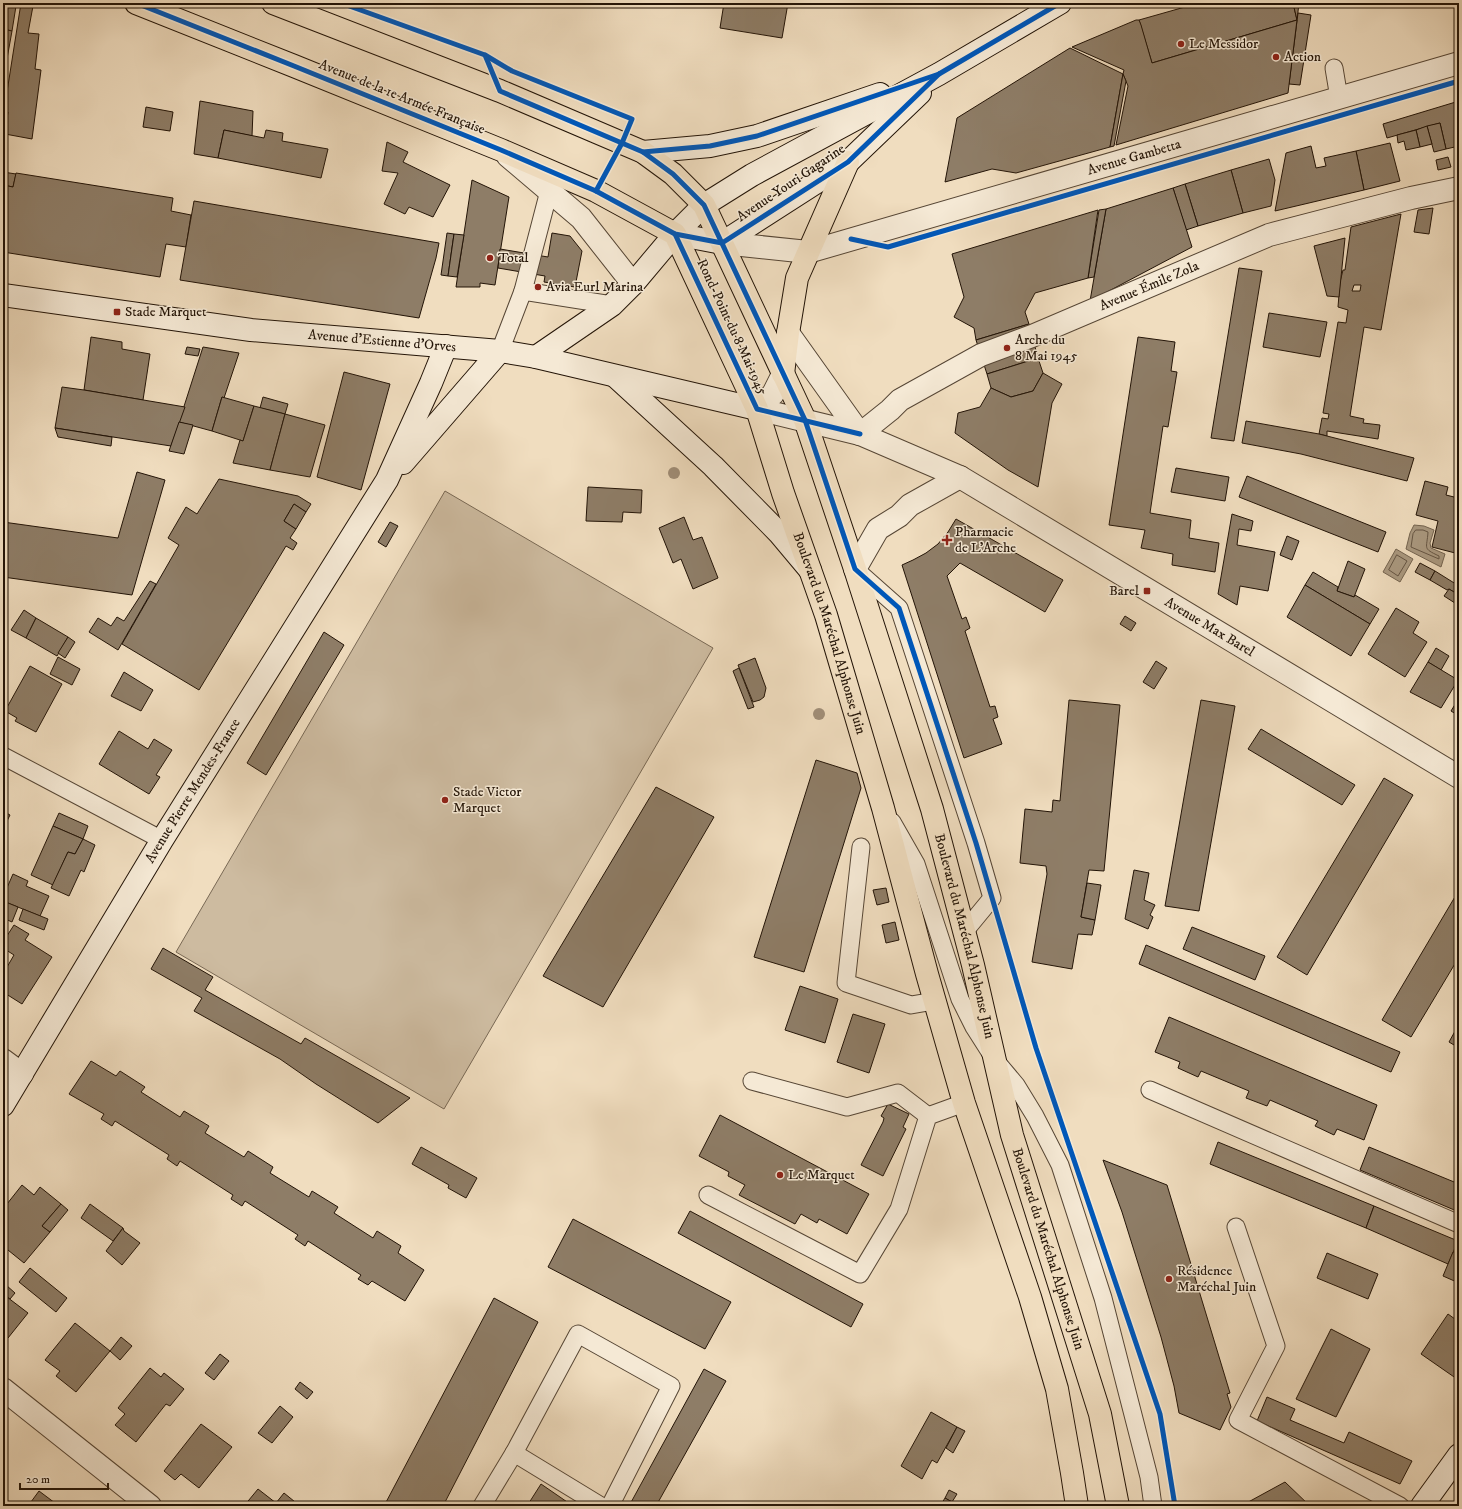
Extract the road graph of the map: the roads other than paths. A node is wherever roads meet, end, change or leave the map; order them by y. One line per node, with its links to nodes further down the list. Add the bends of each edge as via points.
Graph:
1 (136, 3): 8 (main road, Avenue de la 1e Armée Française)
2 (273, 3): 9 (main road, Rond-Point du 8 Mai 1945, via 500,91)
3 (1060, 3): 6 (street, Avenue Youri Gagarine)
4 (1459, 63): 7 (street, Avenue Gambetta)
5 (1334, 68): 7 (lane)
6 (939, 74): 9 (street, Avenue Youri Gagarine, via 757,136 710,146); 10 (street, Avenue Youri Gagarine); 13 (street, Avenue Youri Gagarine, via 752,175)
7 (1339, 98): 16 (street, Avenue Gambetta)
8 (501, 150): 12 (street); 14 (main road, Avenue de la 1e Armée Française, via 596,191)
9 (643, 152): 13 (main road, Rond-Point du 8 Mai 1945, via 673,174)
10 (848, 162): 15 (street, Avenue Youri Gagarine); 16 (main road)
11 (1459, 188): 29 (street, Avenue Émile Zola, via 1269,235 981,355 900,400)
12 (549, 191): 17 (street, via 581,218); 18 (lane)
13 (704, 205): 14 (street, Avenue Youri Gagarine); 15 (main road, Rond-Point du 8 Mai 1945)
14 (675, 234): 15 (street); 17 (street); 27 (main road, Rond-Point du 8 Mai 1945)
15 (722, 243): 16 (street, Rond-Point du 8 Mai 1945); 25 (main road, Rond-Point du 8 Mai 1945)
16 (808, 252): 21 (main road, via 797,278)
17 (633, 284): 20 (street)
18 (523, 290): 20 (lane); 23 (lane)
19 (3, 295): 22 (street, Avenue d'Estienne d'Orves, via 251,330)
20 (612, 305): 24 (street)
21 (788, 333): 25 (main road); 29 (street)
22 (446, 346): 23 (street, Avenue d'Estienne d'Orves); 31 (street, via 432,383)
23 (500, 351): 24 (street, Avenue d'Estienne d'Orves); 31 (street)
24 (536, 357): 26 (street, Avenue d'Estienne d'Orves)
25 (783, 374): 27 (street, via 773,394); 28 (main road, Boulevard du Maréchal Alphonse Juin)
26 (615, 376): 27 (street, Avenue d'Estienne d'Orves); 33 (street, via 718,471 779,533)
27 (757, 409): 28 (street, Avenue Max Barel); 33 (main road, Boulevard du Maréchal Alphonse Juin, via 783,493)
28 (805, 420): 29 (street, Avenue Max Barel); 32 (main road, Boulevard du Maréchal Alphonse Juin)
29 (860, 434): 30 (street, Avenue Max Barel)
30 (960, 477): 32 (street, via 910,505 899,516 878,529); 35 (street, Avenue Max Barel)
31 (387, 480): 37 (street, Avenue Pierre Mendes-France)
32 (855, 569): 39 (main road, Boulevard du Maréchal Alphonse Juin, via 932,809); 39 (lane, via 899,608 978,850 992,898)
33 (812, 573): 36 (main road, Boulevard du Maréchal Alphonse Juin)
34 (3, 756): 37 (lane)
35 (1459, 777)
36 (883, 808): 40 (main road, Boulevard du Maréchal Alphonse Juin); 42 (lane, via 916,864 960,1000)
37 (162, 840): 43 (street, Avenue Pierre Mendes-France)
38 (861, 847): 40 (lane, via 846,983 911,1005)
39 (964, 932): 42 (main road, Boulevard du Maréchal Alphonse Juin)
40 (934, 1001): 46 (main road, Boulevard du Maréchal Alphonse Juin)
41 (3, 1060): 43 (street)
42 (995, 1060): 60 (main road, Boulevard du Maréchal Alphonse Juin, via 1012,1135 1100,1414); 61 (lane, via 1016,1085 1060,1165 1107,1312 1148,1470)
43 (22, 1074): 47 (street, Avenue Pierre Mendes-France)
44 (752, 1080): 48 (lane, via 847,1107 898,1093)
45 (1150, 1090): 50 (lane)
46 (964, 1103): 48 (lane); 59 (main road, Boulevard du Maréchal Alphonse Juin, via 1030,1297 1057,1389)
47 (3, 1105)
48 (928, 1116): 49 (lane, via 899,1208 860,1274)
49 (708, 1195)
50 (1459, 1224)
51 (1236, 1228): 62 (lane, via 1276,1346 1238,1420)
52 (3, 1389): 55 (street)
53 (514, 1453): 56 (lane); 57 (lane); 58 (lane, via 578,1334 672,1386)
54 (1459, 1455): 63 (street)
55 (150, 1506)
56 (482, 1506)
57 (602, 1506)
58 (610, 1506)
59 (1077, 1506)
60 (1118, 1506)
61 (1153, 1506)
62 (1400, 1506)
63 (1422, 1506)

